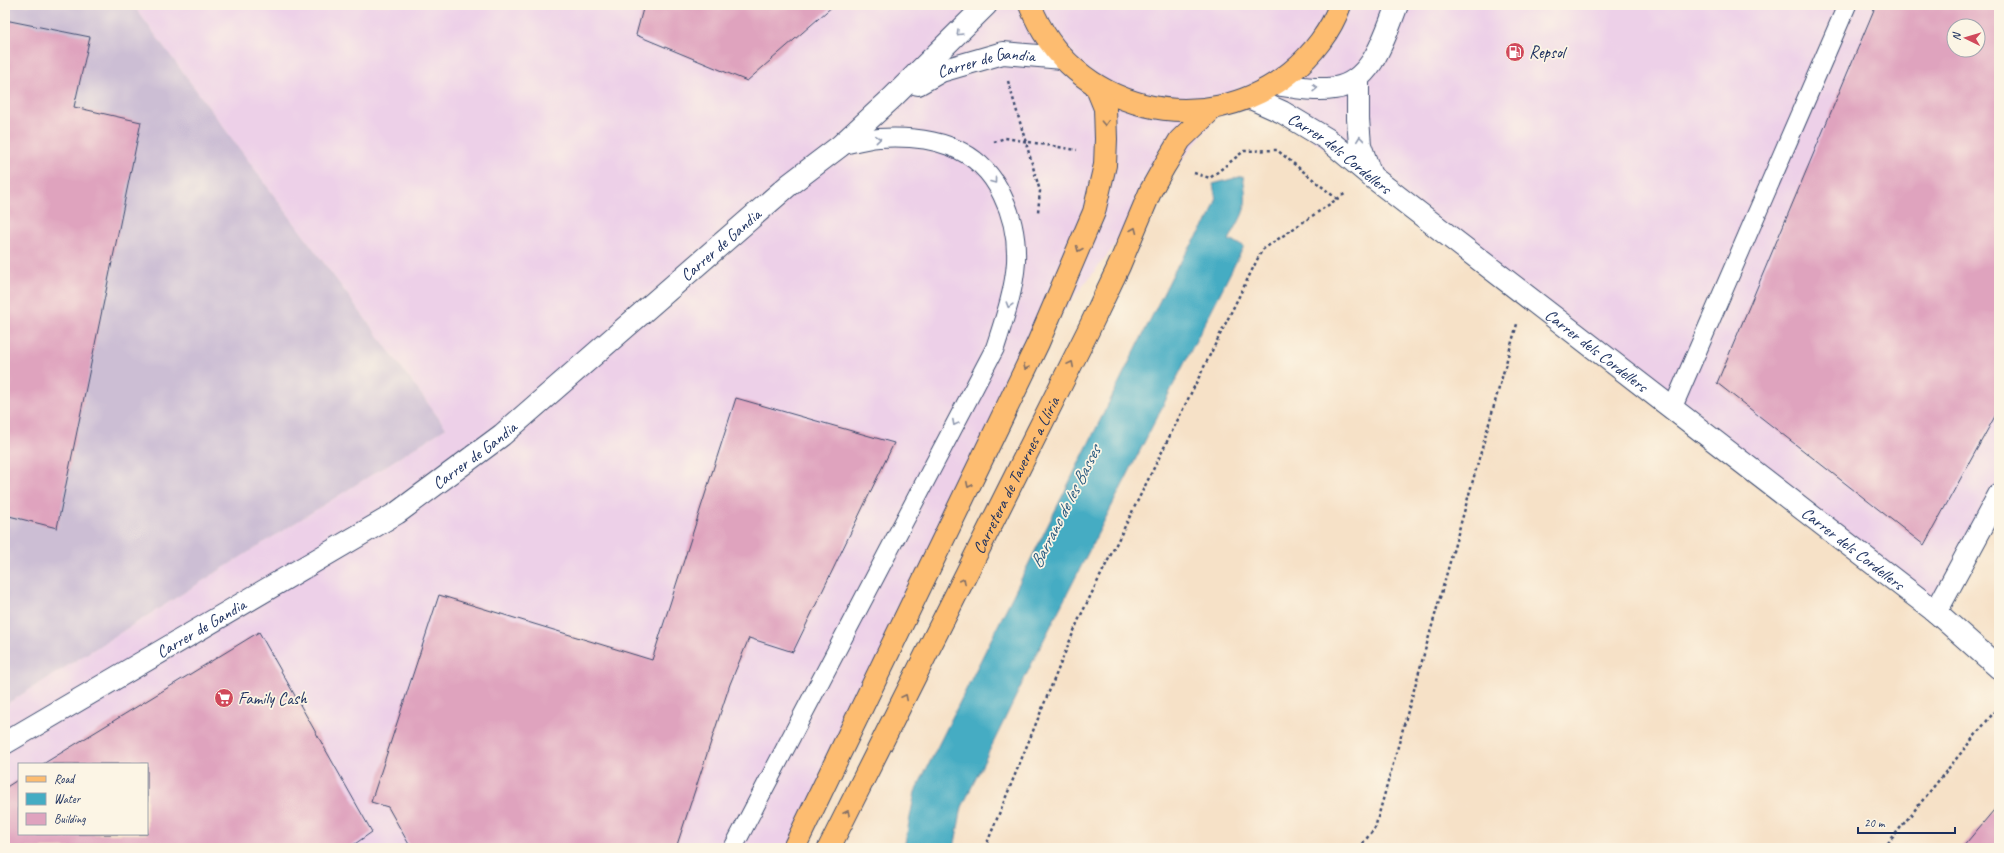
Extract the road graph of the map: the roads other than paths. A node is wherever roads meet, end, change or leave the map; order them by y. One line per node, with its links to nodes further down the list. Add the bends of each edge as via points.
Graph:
1 (986, 5): 10 (street, Carrer de Gandia, one-way to 10)
2 (1030, 5): 6 (main road, via 1046,37)
3 (1340, 5): 8 (main road, via 1324,37 1302,63)
4 (1397, 5): 7 (street, via 1382,45 1371,65)
5 (1847, 5): 15 (lane)
6 (1063, 58): 9 (main road); 10 (street, Carrer de Gandia, via 1003,53 941,70)
7 (1358, 78): 8 (street, one-way to 7, via 1336,88); 14 (street, one-way to 7, via 1360,145)
8 (1276, 84): 11 (main road)
9 (1096, 86): 12 (main road, via 1132,103 1145,106 1172,111); 21 (main road, one-way to 21, via 1104,108 1106,139 1105,165 1094,212 1038,343)
10 (892, 98): 13 (street, Carrer de Gandia)
11 (1251, 98): 12 (main road); 14 (street, Carrer dels Cordellers, via 1282,112 1327,139)
12 (1212, 109): 22 (main road, Carretera de Tavernes a Llíria, one-way to 12, via 1120,266 1151,190 1180,140)
13 (840, 146): 19 (street, Carrer de Gandia, via 790,184 502,435 398,513); 20 (lane, one-way to 20, via 878,138 918,138 965,152 997,183 1010,211 1016,238 1016,264 1010,301 995,348)
14 (1371, 176): 15 (street, Carrer dels Cordellers)
15 (1673, 407): 17 (street, Carrer dels Cordellers)
16 (1999, 495): 17 (street)
17 (1936, 612): 18 (street, Carrer dels Cordellers)
18 (1999, 668)
19 (5, 743)
20 (733, 848)
21 (794, 848)
22 (830, 848)

